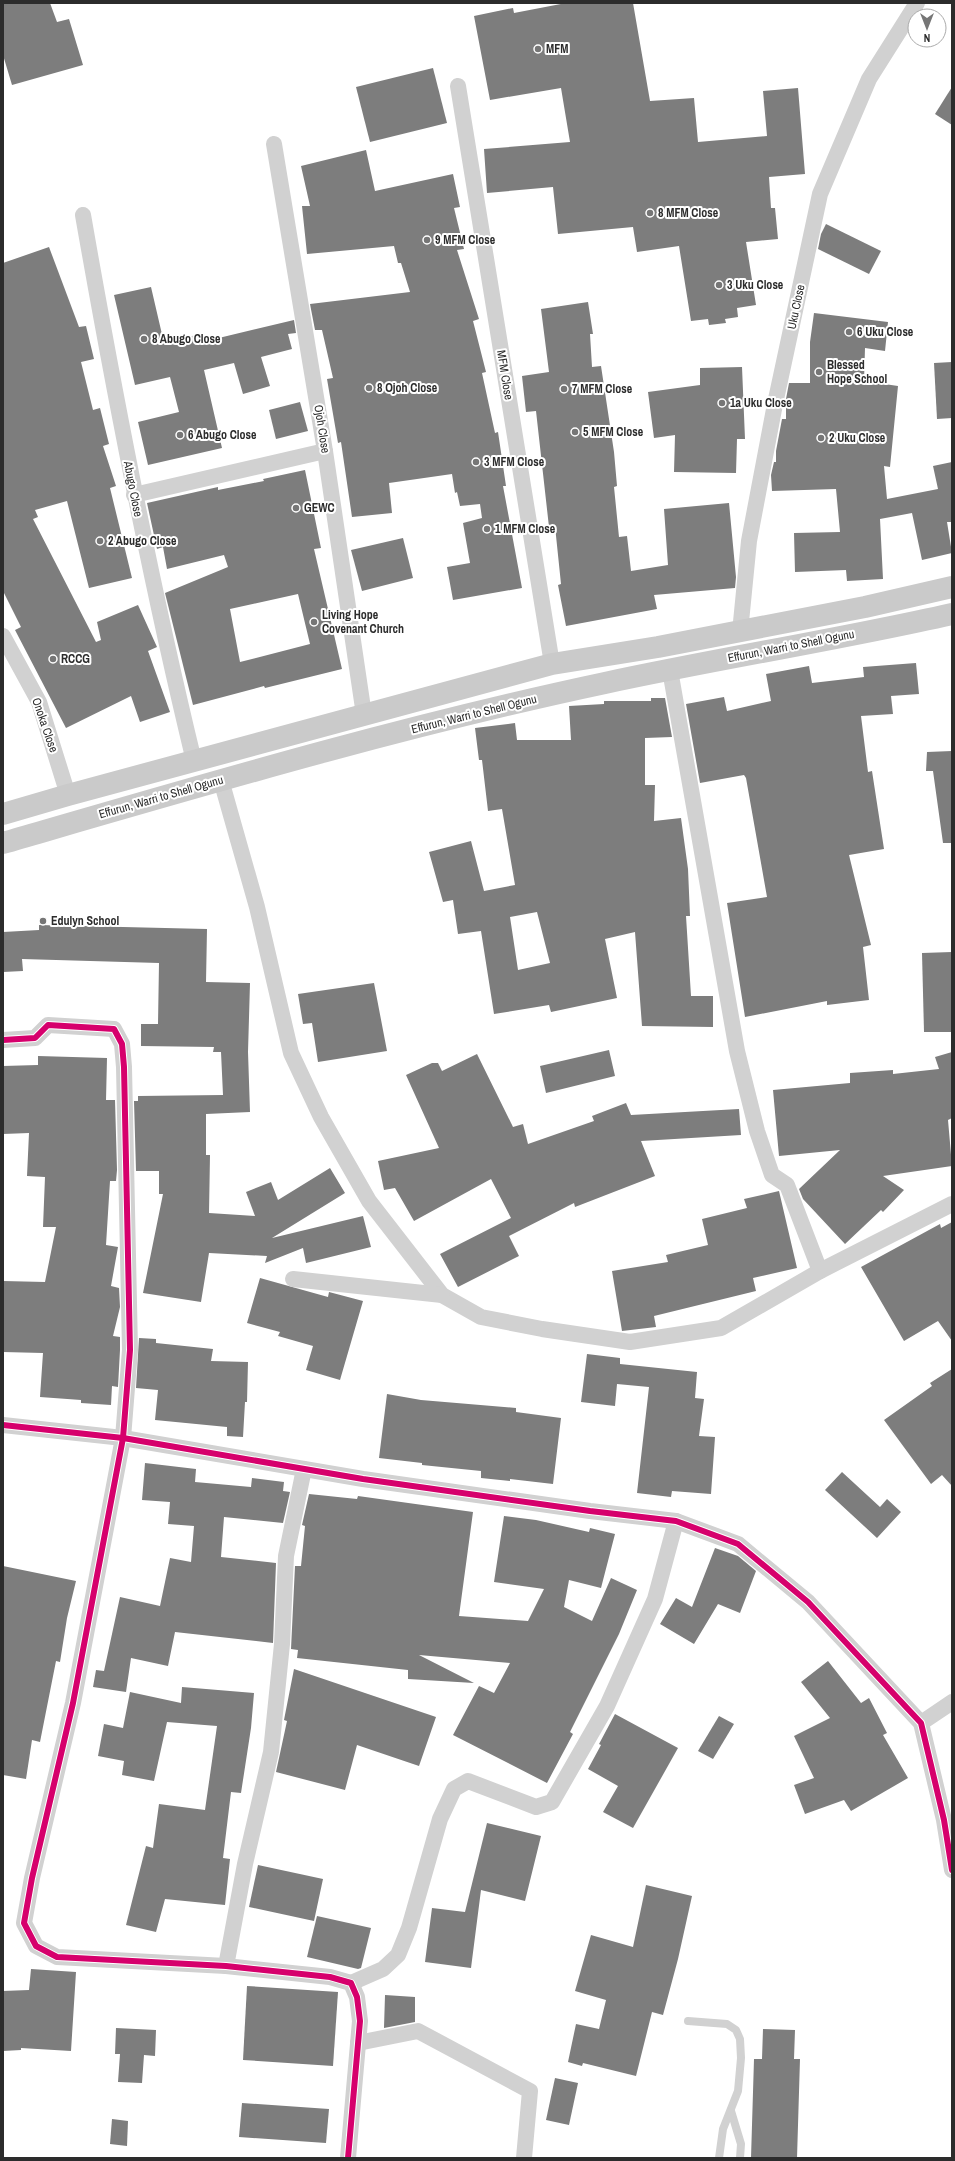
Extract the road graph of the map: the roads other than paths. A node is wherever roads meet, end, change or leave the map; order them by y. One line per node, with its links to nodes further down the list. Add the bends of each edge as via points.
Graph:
1 (917, 3): 9 (street, Uku Close, via 868,79 820,194 749,541)
2 (458, 86): 11 (street, MFM Close)
3 (274, 144): 5 (street, Ojoh Close)
4 (83, 215): 6 (street, Abugo Close)
5 (326, 451): 6 (street); 13 (street, Ojoh Close)
6 (134, 495): 14 (street, Abugo Close)
7 (952, 587): 9 (main road, Effurun, Warri to Shell Ogunu)
8 (952, 614): 12 (main road, Effurun, Warri to Shell Ogunu)
9 (740, 632): 11 (main road, Effurun, Warri to Shell Ogunu)
10 (3, 636): 16 (street, Onoka Close, via 39,702)
11 (552, 664): 13 (main road, Effurun, Warri to Shell Ogunu)
12 (670, 670): 15 (main road, Effurun, Warri to Shell Ogunu, via 488,710); 21 (street, via 737,1050 772,1175 787,1185)
13 (364, 714): 14 (main road, Effurun, Warri to Shell Ogunu)
14 (194, 761): 16 (main road, Effurun, Warri to Shell Ogunu)
15 (221, 780): 18 (main road, Effurun, Warri to Shell Ogunu); 23 (street, via 257,907 291,1053 321,1117 369,1201)
16 (68, 795): 17 (main road, Effurun, Warri to Shell Ogunu)
17 (3, 814)
18 (3, 843)
19 (3, 1040): 25 (street, via 34,1038 48,1025 114,1029 122,1044 130,1296 130,1350)
20 (952, 1204): 21 (street)
21 (820, 1271): 23 (street, via 721,1328 630,1342 481,1317)
22 (293, 1279): 23 (street)
23 (442, 1295)
24 (3, 1425): 25 (street)
25 (123, 1438): 26 (street); 31 (street, via 73,1703 24,1923 36,1946 57,1956)
26 (304, 1469): 27 (street, via 559,1507); 31 (street, via 286,1556 282,1644 271,1752 245,1864)
27 (676, 1521): 29 (street, via 738,1544 808,1602); 32 (street, via 655,1599 607,1706 552,1802 536,1807 468,1781 454,1789 440,1820 409,1928 398,1955 383,1969)
28 (952, 1702): 29 (street)
29 (921, 1723): 30 (street, via 944,1820)
30 (952, 1870)
31 (226, 1966): 32 (street, via 330,1977)
32 (351, 1983): 34 (street, via 357,1997 360,2021)
33 (688, 2022): 35 (lane, via 727,2024 736,2030 740,2039 741,2058 738,2091)
34 (358, 2043): 36 (street); 37 (street, via 418,2031 530,2091)
35 (731, 2111): 38 (lane, via 723,2129); 39 (lane, via 741,2144)
36 (348, 2158)
37 (524, 2158)
38 (719, 2158)
39 (740, 2158)

